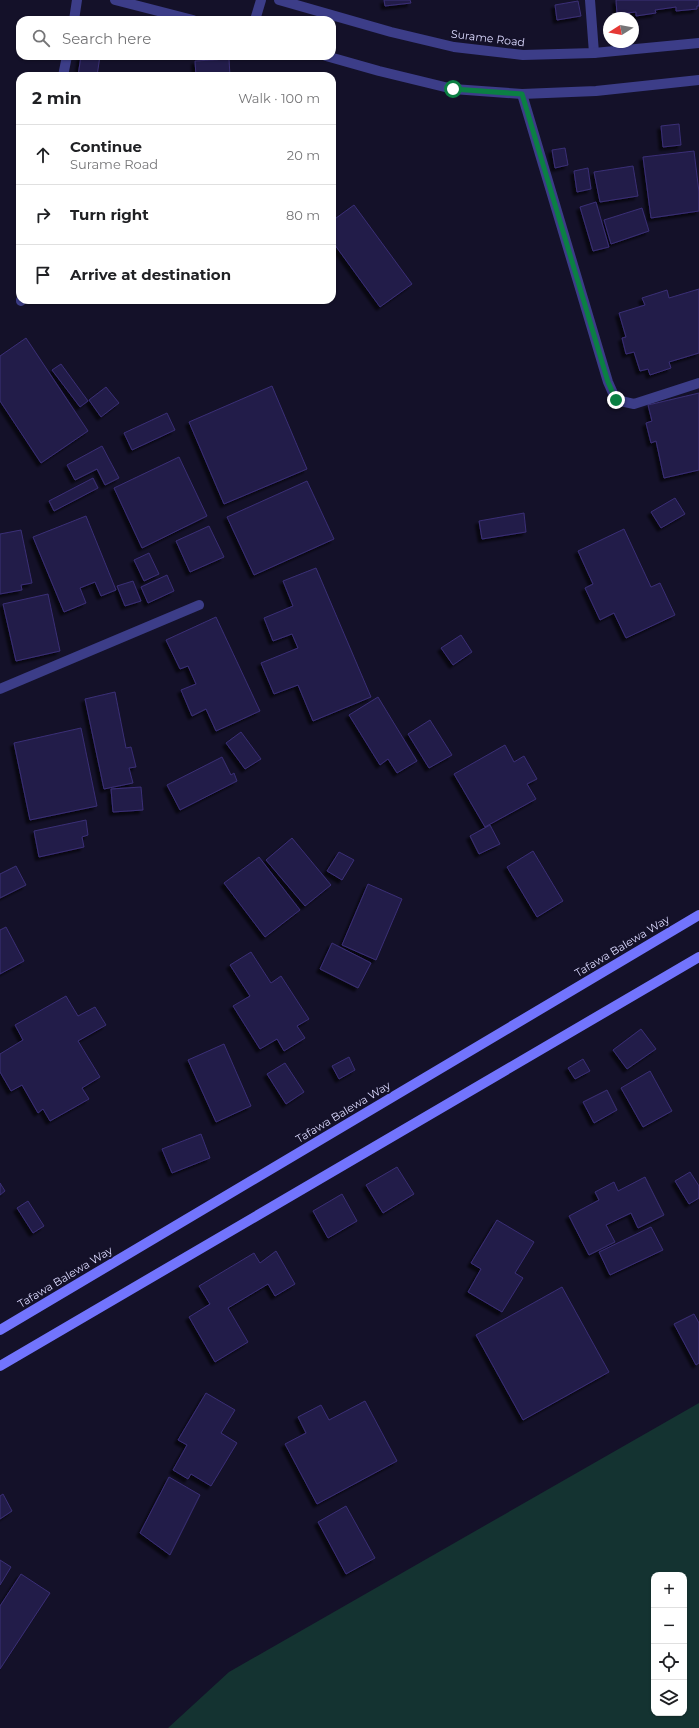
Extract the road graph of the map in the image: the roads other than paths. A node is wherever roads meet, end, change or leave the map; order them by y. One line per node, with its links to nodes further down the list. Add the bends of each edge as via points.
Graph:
1 (77, 0): 6 (street)
2 (115, 0): 7 (street)
3 (261, 0): 8 (street)
4 (279, 0): 9 (street, Surame Road)
5 (590, 0): 12 (street)
6 (75, 16)
7 (177, 16)
8 (256, 16)
9 (335, 16)
10 (336, 16): 12 (street, Surame Road, via 454,47 523,54)
11 (699, 43): 12 (street, Surame Road)
12 (594, 53)
13 (336, 59): 17 (street, via 453,89)
14 (66, 60): 15 (street)
15 (64, 72)
16 (699, 80): 17 (street, via 596,91)
17 (522, 94): 18 (street, via 608,382 616,400 634,404)
18 (699, 383)
19 (199, 605): 20 (street)
20 (0, 689)
21 (699, 915): 23 (main road, Tafawa Balewa Way)
22 (699, 957): 24 (main road)
23 (0, 1330)
24 (0, 1366)

